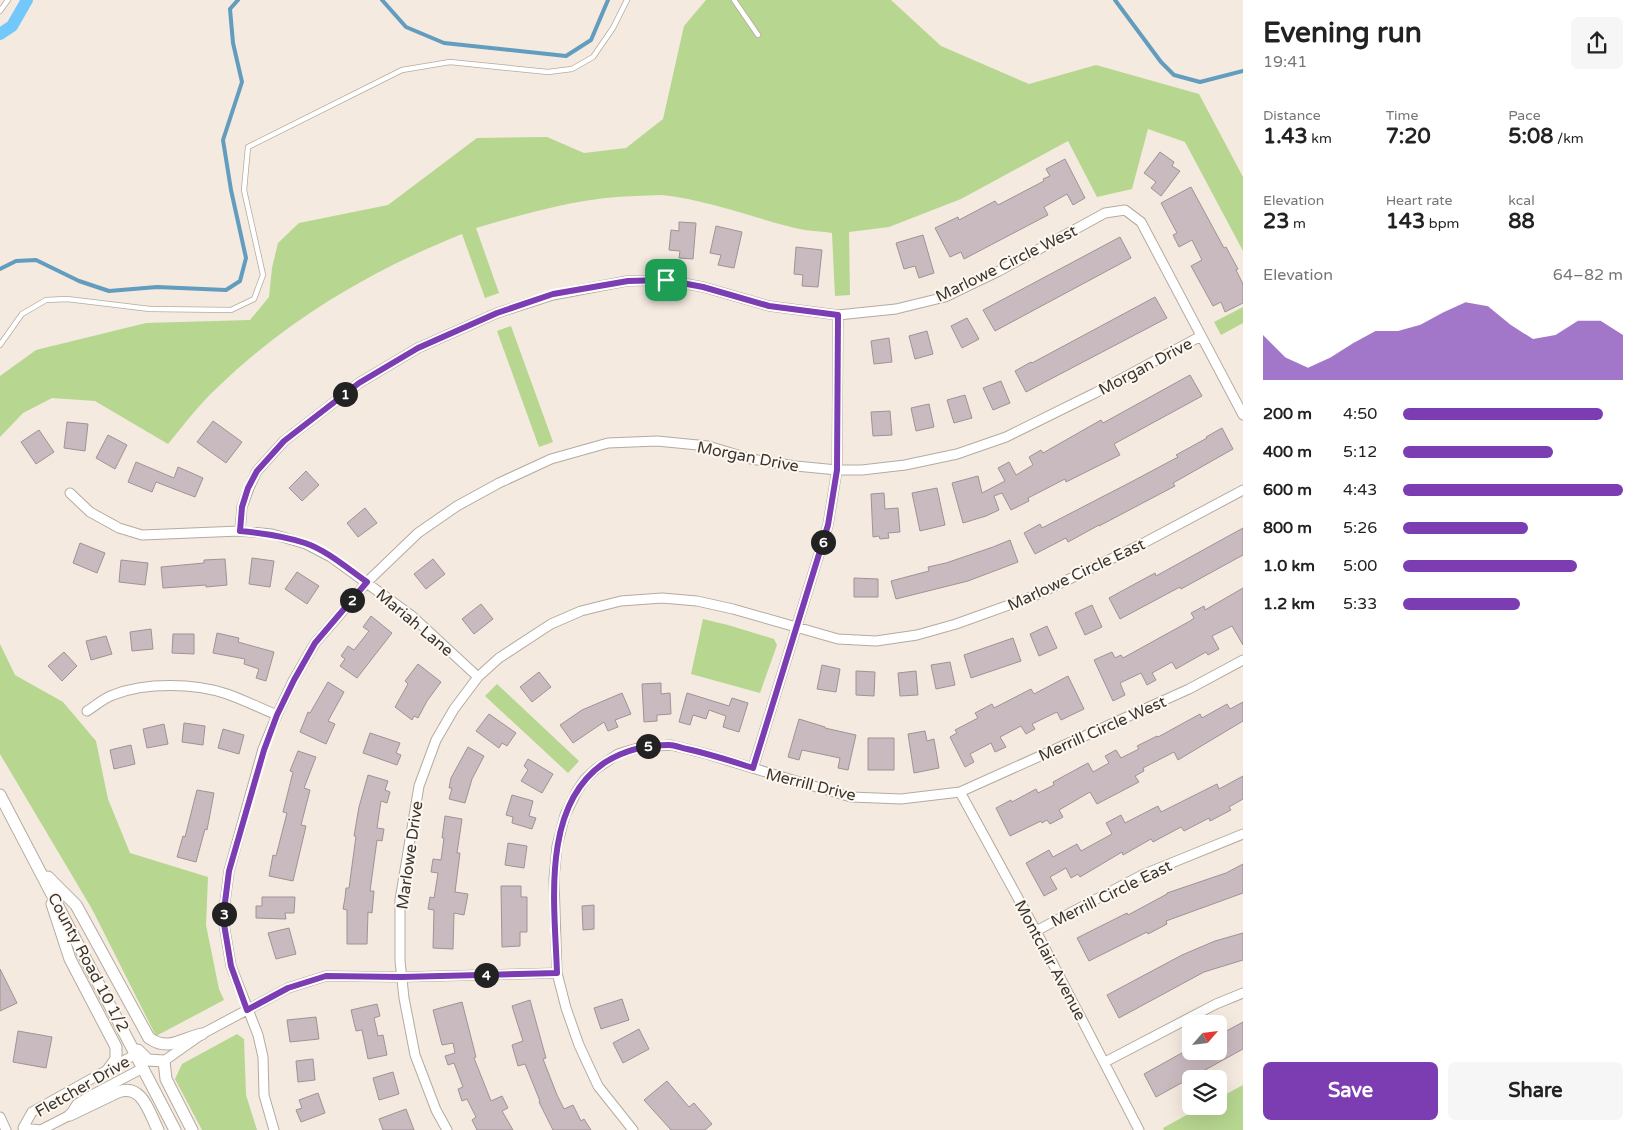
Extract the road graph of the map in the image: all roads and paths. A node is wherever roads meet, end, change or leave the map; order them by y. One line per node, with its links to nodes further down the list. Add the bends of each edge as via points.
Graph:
1 (8, 0): 4 (lane)
2 (627, 0): 8 (lane, via 593,57 572,69 548,72 450,62 402,70 248,147 244,190 263,275 254,299 231,310 150,309 67,299 46,300 22,314)
3 (734, 0): 5 (lane)
4 (0, 11)
5 (758, 35)
6 (838, 315): 7 (street, Marlowe Circle West, via 896,310 945,297 1105,213 1125,210 1141,222); 10 (street); 13 (street, Marlowe Circle West, via 769,306 666,280 628,281 553,294 497,313 418,348 359,383 284,441 257,471 248,488)
7 (1201, 336): 9 (street); 10 (street, Morgan Drive, via 998,440 957,454 906,465)
8 (0, 346)
9 (1243, 415)
10 (837, 470): 14 (street, Morgan Drive, via 751,459 708,446 657,440 608,443 551,458 457,506 418,533); 15 (street, via 828,525)
11 (1243, 490): 15 (street, Marlowe Circle East, via 1034,596 956,624 876,641 838,639)
12 (70, 493): 13 (street, Mariah Lane, via 90,512 119,528 142,534)
13 (240, 531): 14 (street, Mariah Lane, via 272,534 306,544)
14 (367, 582): 17 (street, Mariah Lane, via 412,616); 19 (street, Morgan Drive, via 315,643)
15 (797, 628): 17 (street, Marlowe Circle East, via 733,608 697,601 662,598 621,601 581,611 551,624 499,658); 20 (street)
16 (1243, 660): 21 (street, Merrill Circle West, via 1189,689)
17 (478, 677): 27 (street, Marlowe Drive, via 436,740 419,786 400,900)
18 (87, 711): 19 (street, via 112,695 142,688 175,686 226,694)
19 (277, 715): 29 (street, Morgan Drive, via 229,871 223,918 231,966)
20 (753, 768): 21 (street, Merrill Drive, via 851,797 901,799); 26 (street, Merrill Drive, via 670,745 641,747 618,754 585,779 565,815 557,846 554,879)
21 (960, 792): 25 (street, Montclair Avenue)
22 (0, 796): 24 (street, County Road 10 1/2)
23 (1243, 834): 25 (street, Merrill Circle East, via 1142,875)
24 (40, 870): 30 (street, via 76,905 149,1038 163,1045); 31 (street, County Road 10 1/2); 36 (street, via 70,960 116,1047 116,1059)
25 (1036, 931): 34 (street, Montclair Avenue)
26 (557, 973): 27 (street); 46 (street, via 579,1045 598,1086)
27 (401, 977): 29 (street, via 326,976 288,988); 45 (street, Marlowe Drive, via 415,1055)
28 (1243, 993): 34 (street)
29 (247, 1010): 30 (street); 44 (street, Morgan Drive, via 258,1035 264,1095)
30 (202, 1034): 33 (street)
31 (129, 1041): 32 (street, County Road 10 1/2); 33 (street, via 148,1060)
32 (136, 1054): 35 (street, County Road 10 1/2); 36 (street, Fletcher Drive)
33 (164, 1061): 43 (street, via 166,1079)
34 (1104, 1062): 47 (street, Montclair Avenue)
35 (143, 1068): 37 (street, Fletcher Drive, via 77,1104); 42 (street, County Road 10 1/2)
36 (108, 1070): 39 (street, Fletcher Drive, via 32,1112)
37 (70, 1115): 39 (street, Fletcher Drive, via 41,1130); 41 (street, via 125,1089 131,1090 141,1098)
38 (0, 1117): 40 (street)
39 (20, 1129)
40 (6, 1130)
41 (158, 1130)
42 (175, 1130)
43 (192, 1130)
44 (274, 1130)
45 (447, 1130)
46 (634, 1130)
47 (1139, 1130)

